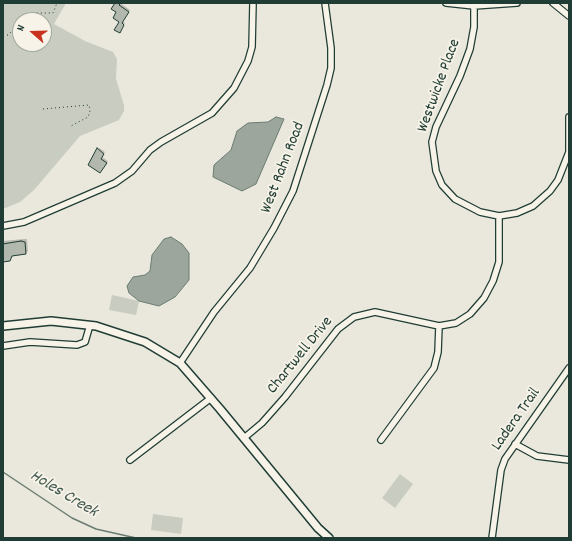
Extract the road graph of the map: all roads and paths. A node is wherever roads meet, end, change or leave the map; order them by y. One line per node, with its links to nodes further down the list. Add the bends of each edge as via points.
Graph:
1 (57, 3): 8 (path)
2 (253, 3): 17 (street, via 252,47 248,61 234,88 212,113 161,142 150,150 132,171 115,182 24,222)
3 (325, 3): 22 (street, West Rahn Road, via 331,68 293,191 250,268 214,312)
4 (446, 3): 7 (street)
5 (518, 3): 7 (street)
6 (553, 3): 9 (street)
7 (474, 6): 16 (street, Westwicke Place, via 470,49 436,127 432,142 433,158 442,185 455,199 480,212)
8 (52, 12)
9 (569, 16)
10 (12, 31): 11 (path, via 8,35)
11 (3, 35)
12 (43, 109): 14 (path, via 89,105 88,117)
13 (569, 116): 15 (street, Westwicke Place)
14 (68, 127)
15 (569, 152): 16 (street, Westwicke Place, via 558,180 543,199 517,213)
16 (499, 216): 20 (street, Chartwell Drive, via 499,262 484,298 470,314 456,323)
17 (3, 226)
18 (90, 325): 19 (main road, via 51,321); 21 (street, via 85,342 78,345 30,342); 22 (main road, via 120,332 145,342)
19 (3, 326)
20 (438, 326): 25 (street, Chartwell Drive, via 375,312 354,317 338,329 285,397 262,423); 26 (street, via 438,352 434,368)
21 (3, 346)
22 (180, 363): 24 (main road)
23 (569, 368): 27 (street, Ladera Trail)
24 (211, 398): 25 (main road); 28 (street)
25 (244, 438): 30 (main road)
26 (381, 440)
27 (515, 444): 29 (street, via 537,456); 31 (street, Ladera Trail, via 502,464)
28 (130, 460)
29 (569, 460)
30 (329, 538)
31 (492, 538)

